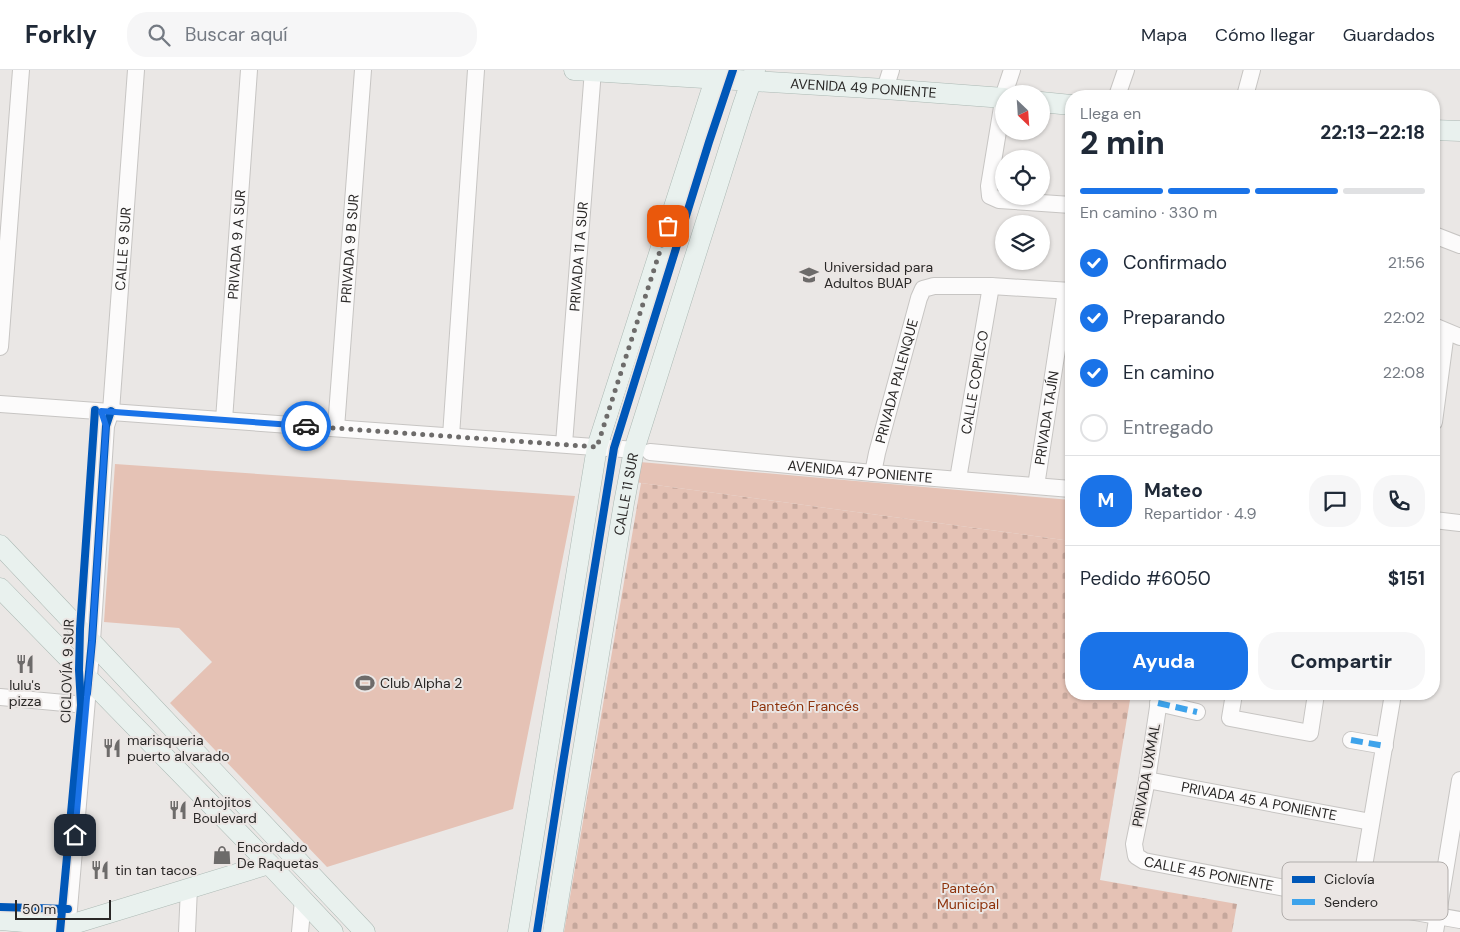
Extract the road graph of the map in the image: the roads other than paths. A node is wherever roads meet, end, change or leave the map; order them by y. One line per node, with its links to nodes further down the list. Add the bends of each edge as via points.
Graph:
1 (21, 70): 30 (street)
2 (125, 70): 33 (street, CALLE 9 SUR)
3 (136, 70): 33 (street, CALLE 9 SUR)
4 (249, 70): 34 (street, PRIVADA 9 A SUR)
5 (363, 70): 35 (street, PRIVADA 9 B SUR)
6 (476, 70): 36 (street)
7 (587, 70): 11 (main road, AVENIDA 49 PONIENTE); 37 (street, PRIVADA 11 A SUR)
8 (1012, 70): 14 (street)
9 (1126, 70): 15 (street)
10 (1252, 70): 16 (street)
11 (711, 74): 12 (main road, AVENIDA 49 PONIENTE); 38 (main road)
12 (753, 75): 13 (main road, AVENIDA 49 PONIENTE); 39 (main road, CALLE 11 SUR)
13 (888, 79): 17 (main road, AVENIDA 49 PONIENTE)
14 (1007, 85)
15 (1119, 90)
16 (1246, 90)
17 (995, 95)
18 (1050, 103): 19 (main road)
19 (1065, 104)
20 (1440, 130): 21 (main road)
21 (1460, 131)
22 (997, 140): 23 (street, via 990,196 999,200)
23 (1065, 205)
24 (1440, 237): 25 (street)
25 (1460, 245)
26 (990, 286): 27 (street); 40 (street, PRIVADA PALENQUE, via 934,286 923,289); 41 (street, CALLE COPILCO)
27 (1065, 291)
28 (1065, 315): 42 (street, PRIVADA TAJÍN)
29 (1447, 332): 31 (street)
30 (0, 347)
31 (1440, 380)
32 (0, 404): 33 (street, AVENIDA 47 PONIENTE)
33 (106, 416): 34 (street, AVENIDA 47 PONIENTE); 48 (street, CALLE 9 SUR)
34 (224, 420): 35 (street, AVENIDA 47 PONIENTE)
35 (336, 428): 36 (street, AVENIDA 47 PONIENTE)
36 (450, 436): 37 (street, AVENIDA 47 PONIENTE)
37 (564, 444): 38 (street, AVENIDA 47 PONIENTE)
38 (597, 447): 39 (street, AVENIDA 47 PONIENTE); 80 (main road)
39 (640, 451): 40 (street, AVENIDA 47 PONIENTE); 81 (main road, CALLE 11 SUR, via 624,503)
40 (873, 473): 41 (street, AVENIDA 47 PONIENTE)
41 (958, 479): 42 (street, AVENIDA 47 PONIENTE)
42 (1036, 486): 43 (street, AVENIDA 47 PONIENTE)
43 (1065, 488)
44 (1440, 521): 45 (street)
45 (1460, 523)
46 (0, 545): 48 (main road)
47 (0, 588): 49 (main road)
48 (92, 641): 49 (street, CALLE 9 SUR); 79 (main road)
49 (88, 679): 56 (street, CALLE 9 SUR); 66 (main road)
50 (0, 697): 56 (street)
51 (1159, 700): 60 (street, PRIVADA UXMAL)
52 (1164, 700): 57 (street)
53 (1233, 700): 54 (street, via 1230,718 1310,733)
54 (1315, 700)
55 (1392, 700): 59 (street)
56 (86, 705): 75 (street, CALLE 9 SUR)
57 (1197, 712)
58 (1351, 740): 59 (street)
59 (1385, 746): 62 (street)
60 (1147, 780): 62 (street, PRIVADA 45 A PONIENTE); 64 (street, PRIVADA UXMAL, via 1134,844)
61 (1460, 780): 63 (street)
62 (1371, 822): 65 (street)
63 (1455, 843): 67 (street)
64 (1136, 856): 68 (street, CALLE 45 PONIENTE, via 1144,861)
65 (1364, 862)
66 (269, 864): 69 (main road); 70 (main road)
67 (1448, 873)
68 (1282, 887)
69 (189, 888): 75 (main road); 76 (street)
70 (302, 900): 77 (street); 78 (main road)
71 (0, 920): 75 (main road)
72 (1422, 920): 74 (street, CALLE 45 PONIENTE)
73 (1460, 920): 74 (street, CALLE 45 PONIENTE)
74 (1436, 924)
75 (67, 928)
76 (186, 932)
77 (300, 932)
78 (333, 932)
79 (364, 932)
80 (518, 932)
81 (553, 932)

